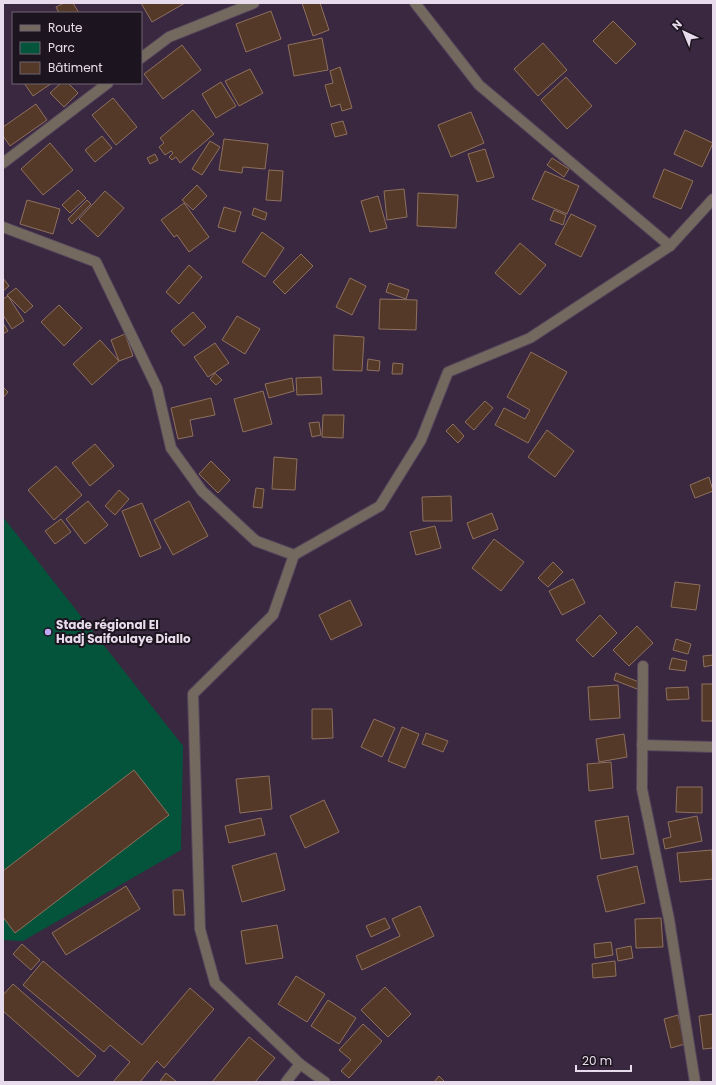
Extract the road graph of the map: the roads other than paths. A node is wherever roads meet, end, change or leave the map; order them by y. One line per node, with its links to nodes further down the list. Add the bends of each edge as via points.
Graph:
1 (254, 3): 3 (street, via 169,37)
2 (415, 3): 8 (street, via 479,85)
3 (142, 57)
4 (107, 84): 5 (street)
5 (3, 162)
6 (713, 199): 8 (street)
7 (3, 227): 9 (street, via 96,262 157,388 171,448 202,491 256,541)
8 (670, 246): 9 (street, via 530,338 448,372 421,440 380,506)
9 (294, 555): 13 (street, via 273,615 193,694 200,929 215,983)
10 (643, 666): 11 (street)
11 (642, 746): 12 (street); 16 (street, via 642,789 669,919)
12 (713, 747)
13 (300, 1064): 14 (street); 15 (street)
14 (286, 1082)
15 (325, 1082)
16 (695, 1082)

